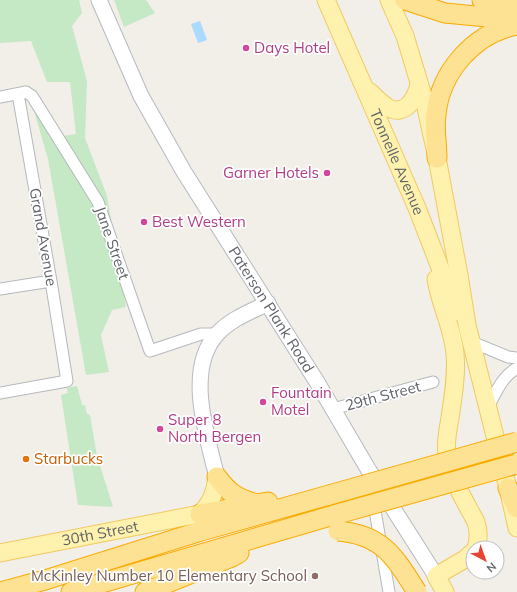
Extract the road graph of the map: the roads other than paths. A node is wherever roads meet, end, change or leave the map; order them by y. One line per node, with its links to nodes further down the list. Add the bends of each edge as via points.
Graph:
1 (99, 0): 17 (main road, Paterson Plank Road, via 141,96 184,172)
2 (326, 0): 10 (main road, Tonnelle Avenue)
3 (389, 0): 9 (main road, Tonnelle Avenue, via 405,36)
4 (405, 0): 7 (highway, via 451,14)
5 (482, 0): 6 (highway)
6 (517, 4)
7 (517, 20)
8 (517, 25): 13 (highway, via 481,40 460,59 449,75 440,94 436,115)
9 (419, 84): 10 (main road, via 412,102 397,110 386,107); 13 (main road, Tonnelle Avenue)
10 (364, 86): 14 (main road, Tonnelle Avenue)
11 (18, 94): 12 (street); 15 (street, Grand Avenue); 19 (street, Jane Street, via 26,92 32,96 98,202 150,351 201,334)
12 (0, 97)
13 (437, 158): 18 (main road, Tonnelle Avenue, via 460,274)
14 (430, 244): 18 (main road, Tonnelle Avenue, via 446,284); 39 (main road, via 437,285 455,354 447,437 448,462 479,529)
15 (51, 281): 16 (street); 24 (street, Grand Avenue, via 67,381)
16 (0, 289)
17 (268, 303): 19 (main road, via 243,315); 26 (main road, Paterson Plank Road)
18 (467, 325): 20 (main road, Tonnelle Avenue)
19 (217, 334): 30 (main road, via 205,354 200,379 202,418)
20 (472, 342): 21 (street, via 508,357); 25 (main road, Tonnelle Avenue)
21 (517, 358)
22 (517, 368): 25 (street, via 502,381)
23 (433, 382): 26 (street, 29th Street)
24 (0, 393)
25 (488, 407): 31 (main road, Tonnelle Avenue)
26 (333, 410): 29 (main road, Paterson Plank Road)
27 (517, 442): 32 (highway, bridge)
28 (517, 464): 36 (highway, bridge)
29 (368, 469): 42 (main road, Paterson Plank Road); 46 (street)
30 (217, 477): 33 (highway, via 233,495); 35 (main road, via 212,499)
31 (508, 488): 34 (highway); 37 (main road, Tonnelle Avenue)
32 (329, 495): 33 (highway); 43 (highway)
33 (254, 503): 35 (highway)
34 (517, 508)
35 (200, 514): 40 (main road, 30th Street)
36 (336, 523): 38 (highway, via 296,526); 47 (highway, bridge, via 378,543 396,560)
37 (517, 528)
38 (275, 532): 44 (highway); 45 (highway, via 232,557)
39 (478, 540)
40 (0, 553)
41 (465, 559): 42 (main road)
42 (436, 576): 48 (main road, Paterson Plank Road)
43 (0, 592)
44 (71, 592)
45 (144, 592)
46 (389, 592)
47 (417, 592)
48 (445, 592)

